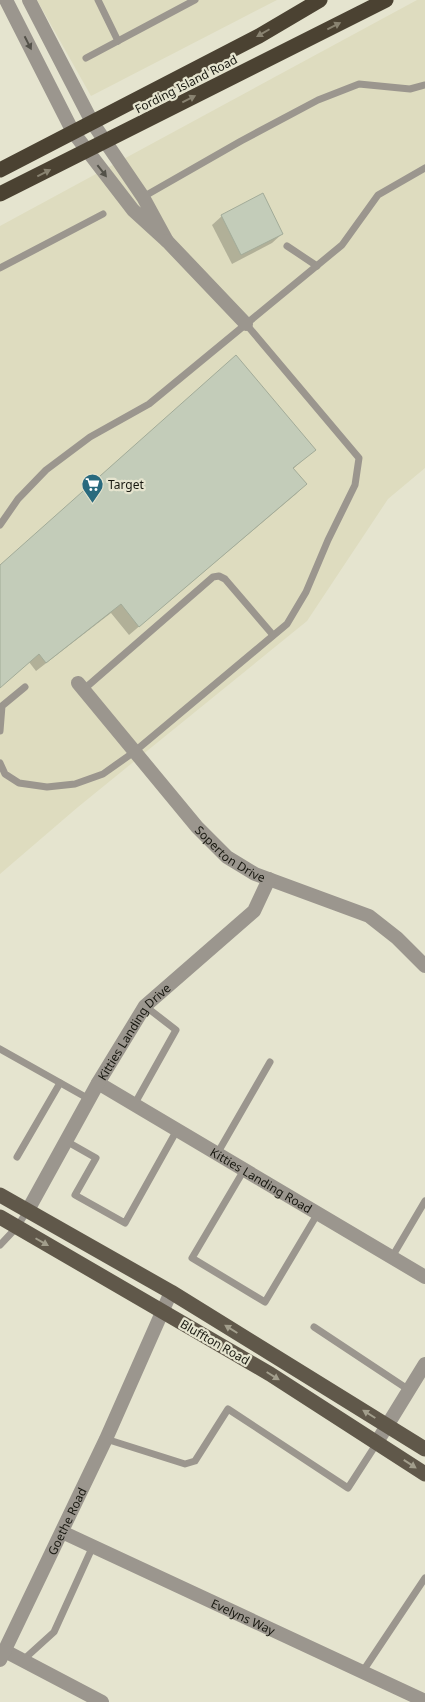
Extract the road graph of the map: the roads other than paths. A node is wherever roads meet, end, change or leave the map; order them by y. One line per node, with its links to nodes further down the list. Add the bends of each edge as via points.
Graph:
1 (6, 0): 11 (street, one-way to 11)
2 (29, 0): 10 (street)
3 (98, 0): 7 (lane)
4 (320, 0): 10 (highway, Fording Island Road, one-way to 10, via 259,36)
5 (386, 0): 12 (highway, Fording Island Road, one-way to 5)
6 (193, 1): 7 (lane)
7 (118, 41): 8 (lane)
8 (86, 58)
9 (425, 85): 17 (lane, via 410,89 359,84 318,100)
10 (92, 122): 11 (highway, Fording Island Road); 12 (street)
11 (73, 132): 13 (street); 15 (highway, Fording Island Road)
12 (105, 142): 13 (highway, Fording Island Road); 17 (street)
13 (86, 151): 16 (highway, Fording Island Road, one-way to 13); 19 (street, one-way to 19, via 133,210)
14 (425, 168): 21 (lane, via 378,196 342,245)
15 (0, 170)
16 (0, 194)
17 (143, 197): 19 (street)
18 (103, 214): 22 (lane)
19 (167, 241): 23 (street)
20 (287, 246): 21 (lane)
21 (316, 266): 23 (lane)
22 (0, 268)
23 (246, 324): 24 (lane, via 149,404 90,437 46,470 18,499); 25 (lane, via 359,458 355,485 306,592 287,624)
24 (0, 525)
25 (273, 636): 26 (lane, via 225,579 213,577); 29 (lane)
26 (80, 686): 29 (street, Soperton Drive)
27 (25, 687): 28 (lane, via 2,706)
28 (0, 731)
29 (134, 752): 30 (lane, via 103,774 76,784 47,787 19,782 5,774); 31 (street, Soperton Drive, via 197,827 227,857)
30 (0, 763)
31 (269, 879): 32 (street, Soperton Drive, via 369,916); 33 (street, Kitties Landing Drive, via 254,911)
32 (425, 966)
33 (145, 1006): 37 (street, Kitties Landing Drive); 39 (lane, via 176,1030)
34 (0, 1049): 36 (lane)
35 (270, 1062): 42 (lane)
36 (60, 1083): 38 (lane); 43 (lane)
37 (98, 1083): 38 (street, Kitties Landing Drive); 39 (street, Kitties Landing Road)
38 (89, 1099): 41 (street, Kitties Landing Drive)
39 (134, 1105): 40 (street, Kitties Landing Road)
40 (177, 1130): 41 (lane, via 125,1223 75,1195 96,1158); 42 (street, Kitties Landing Road)
41 (66, 1141): 47 (street, Kitties Landing Drive)
42 (217, 1154): 44 (street, Kitties Landing Road)
43 (17, 1157)
44 (244, 1170): 48 (street, Kitties Landing Road); 48 (lane, via 192,1258 265,1302)
45 (0, 1194): 47 (main road, Bluffton Road)
46 (425, 1201): 52 (lane)
47 (28, 1210): 50 (lane); 54 (main road, Bluffton Road)
48 (318, 1214): 52 (street, Kitties Landing Road)
49 (0, 1217): 50 (main road, Bluffton Road)
50 (17, 1227): 51 (lane); 55 (main road, Bluffton Road, one-way to 55)
51 (0, 1245)
52 (392, 1257): 53 (street, Kitties Landing Road)
53 (425, 1277)
54 (171, 1292): 55 (street, Goethe Road); 59 (main road, Bluffton Road, one-way to 54)
55 (163, 1312): 60 (street, Goethe Road); 61 (main road, Bluffton Road, one-way to 61, via 270,1374)
56 (314, 1328): 58 (lane)
57 (425, 1364): 58 (street)
58 (409, 1390): 59 (street)
59 (387, 1425): 61 (street); 62 (main road, Bluffton Road)
60 (106, 1439): 61 (lane, via 184,1464 195,1461 228,1409 348,1488); 64 (street, Goethe Road)
61 (377, 1442): 63 (main road, Bluffton Road, one-way to 63)
62 (425, 1449)
63 (425, 1474)
64 (62, 1532): 65 (street, Evelyns Way); 67 (street, Goethe Road)
65 (93, 1546): 68 (lane, via 54,1632); 69 (street, Evelyns Way)
66 (425, 1578): 69 (lane)
67 (1, 1657): 68 (street, Goethe Road)
68 (22, 1661): 71 (street, Goethe Road)
69 (364, 1672): 70 (street, Evelyns Way)
70 (425, 1701)
71 (102, 1702)

